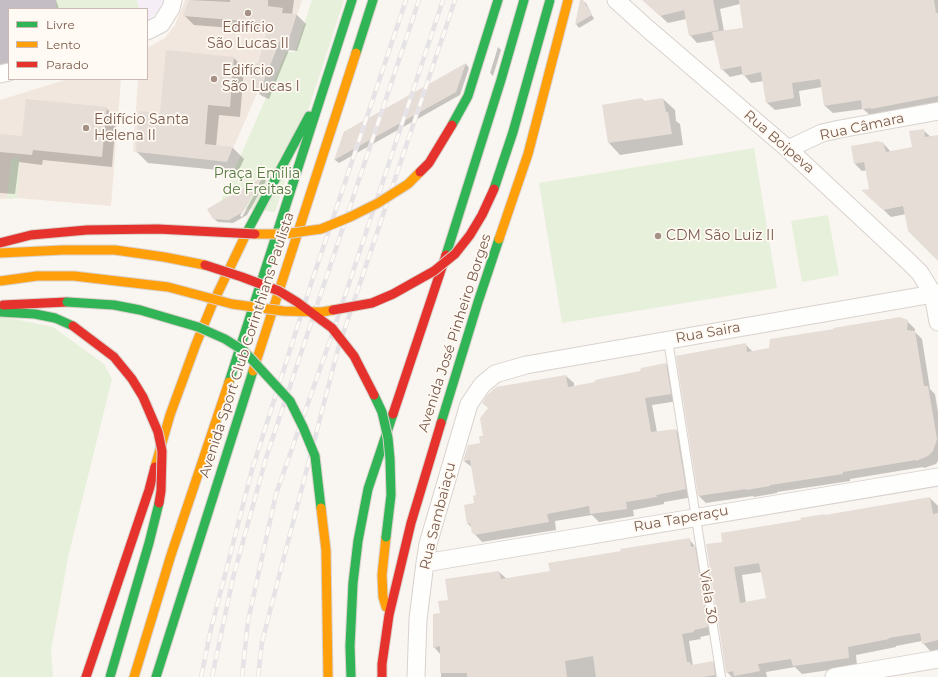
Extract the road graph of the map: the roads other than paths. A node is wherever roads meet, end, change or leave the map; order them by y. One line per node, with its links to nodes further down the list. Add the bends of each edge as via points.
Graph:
1 (173, 0): 9 (street, via 161,24)
2 (352, 0): 10 (main road, Avenida Sport Club Corinthians Paulista)
3 (373, 0): 30 (main road, Avenida Sport Club Corinthians Paulista)
4 (498, 0): 13 (main road, bridge, via 468,96 429,163 408,184 350,217 321,229 285,234 208,233 158,229 86,230 31,235)
5 (524, 0): 32 (main road, via 422,330 368,489 353,583)
6 (550, 0): 15 (main road, bridge, via 513,132 492,195 482,215 455,254 434,271 393,294 372,303 322,312 283,311 232,304 168,287 107,279 37,276)
7 (568, 0): 25 (main road, Avenida José Pinheiro Borges, via 528,154 478,302 411,523)
8 (616, 0): 12 (street, Rua Boipeva)
9 (148, 31)
10 (325, 85): 27 (main road, Avenida Sport Club Corinthians Paulista, via 254,216 196,344 170,415 149,490); 29 (main road, Avenida Sport Club Corinthians Paulista)
11 (938, 111): 12 (street, Rua Câmara, via 822,133)
12 (788, 149): 16 (street, Rua Boipeva, via 909,262)
13 (0, 243)
14 (0, 253): 25 (main road, bridge, via 115,250 208,266 279,291 332,328 354,356 370,385 382,412 388,438 390,495 382,574 383,597)
15 (0, 281)
16 (936, 293): 19 (street); 20 (street, Rua Saira)
17 (0, 306): 31 (main road, bridge, via 66,302 114,305 140,310 204,330 244,351 290,401 315,456 326,550)
18 (0, 312): 28 (main road, bridge, via 55,318 73,326 114,357 143,397 158,432 162,451 161,491 150,543)
19 (938, 322)
20 (668, 340): 21 (street, Rua Saira, via 526,365 495,374); 23 (lane, Viela 30)
21 (482, 385): 24 (street, Rua Sambaiaçu, via 469,404 465,416 428,544)
22 (938, 477): 23 (street, Rua Taperaçu)
23 (695, 517): 24 (street, Rua Taperaçu); 35 (lane, Viela 30)
24 (425, 563): 34 (street, Rua Sambaiaçu, via 418,619)
25 (389, 616): 33 (main road, Avenida José Pinheiro Borges)
26 (938, 659): 36 (street)
27 (86, 677)
28 (110, 677)
29 (134, 677)
30 (156, 677)
31 (328, 677)
32 (351, 677)
33 (382, 677)
34 (416, 677)
35 (721, 677)
36 (834, 677)

